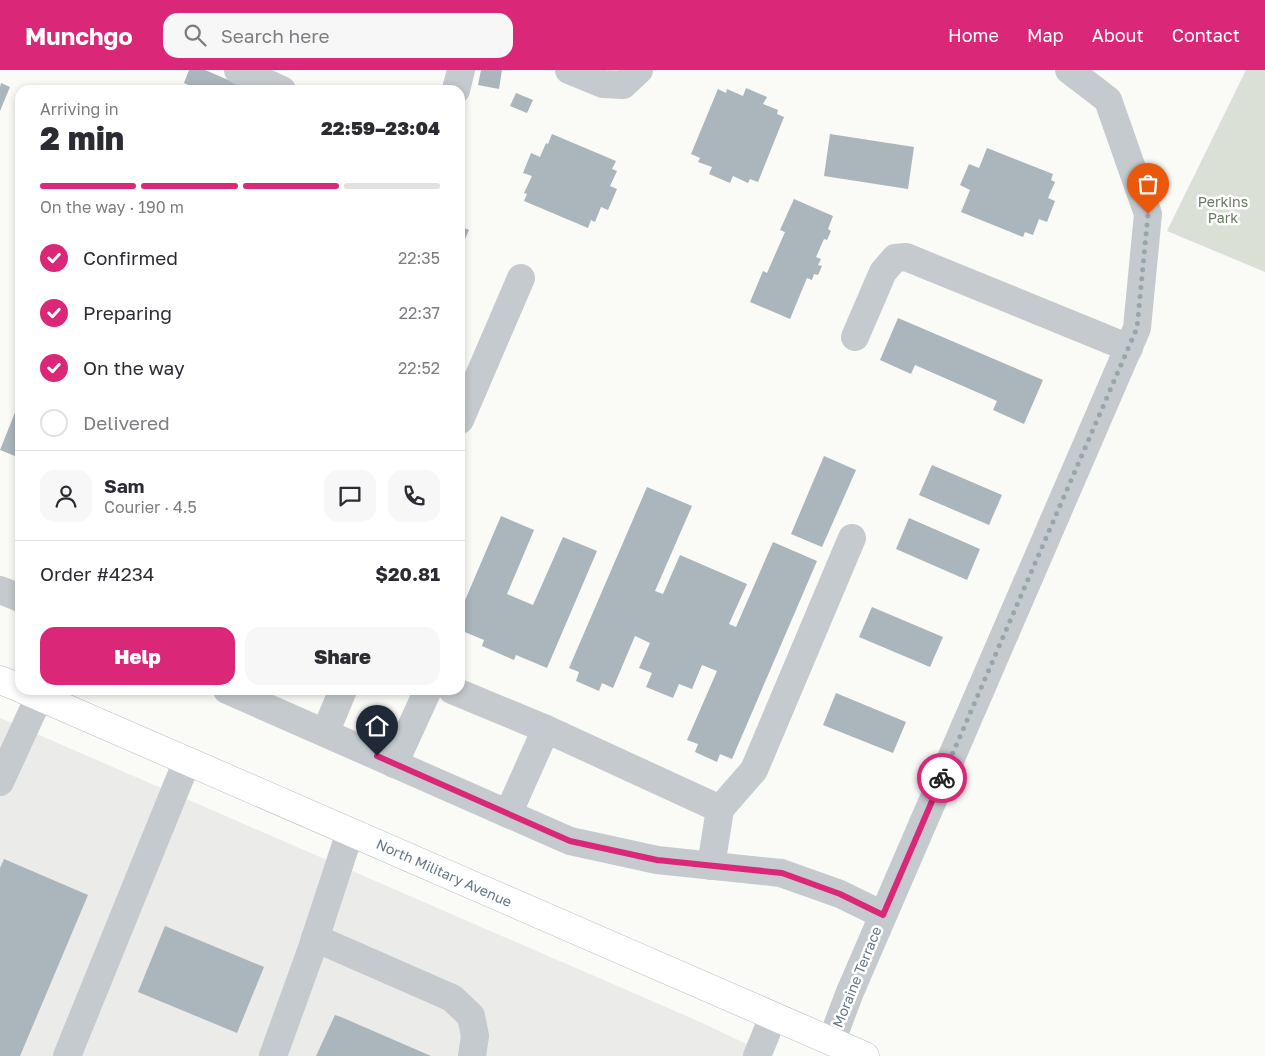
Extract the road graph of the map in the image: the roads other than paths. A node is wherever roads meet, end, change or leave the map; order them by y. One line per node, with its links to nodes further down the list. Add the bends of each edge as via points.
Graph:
1 (238, 70): 6 (street)
2 (461, 70): 7 (street)
3 (569, 70): 4 (street, via 603,84 623,85)
4 (639, 70)
5 (1069, 70): 10 (street, Moraine Terrace, via 1108,100 1148,214 1137,328)
6 (271, 85)
7 (457, 85)
8 (521, 278): 11 (street)
9 (854, 337): 10 (street, via 883,272 895,258 906,257)
10 (1128, 348): 30 (street, Moraine Terrace)
11 (465, 408)
12 (852, 538): 26 (street, via 754,770)
13 (0, 680): 14 (main road, North Military Avenue)
14 (15, 686)
15 (27, 695): 25 (street)
16 (35, 695): 23 (main road, North Military Avenue)
17 (341, 695): 22 (street)
18 (426, 695): 24 (street)
19 (464, 695): 21 (street)
20 (259, 696): 22 (street)
21 (546, 729): 26 (street); 27 (street)
22 (325, 733): 24 (street)
23 (187, 761): 28 (main road, North Military Avenue); 34 (street)
24 (394, 764): 27 (street)
25 (0, 782)
26 (720, 809): 29 (street)
27 (508, 814): 29 (street, via 570,841 657,860)
28 (350, 832): 31 (street); 32 (main road, North Military Avenue)
29 (711, 866): 30 (street, via 782,873 840,894)
30 (883, 915): 33 (street, Moraine Terrace)
31 (315, 938): 35 (street); 36 (street, via 452,998 471,1016 475,1036)
32 (773, 1017): 33 (main road, North Military Avenue); 37 (street)
33 (831, 1042): 38 (main road, North Military Avenue)
34 (67, 1056)
35 (273, 1056)
36 (472, 1056)
37 (757, 1056)
38 (865, 1056)

